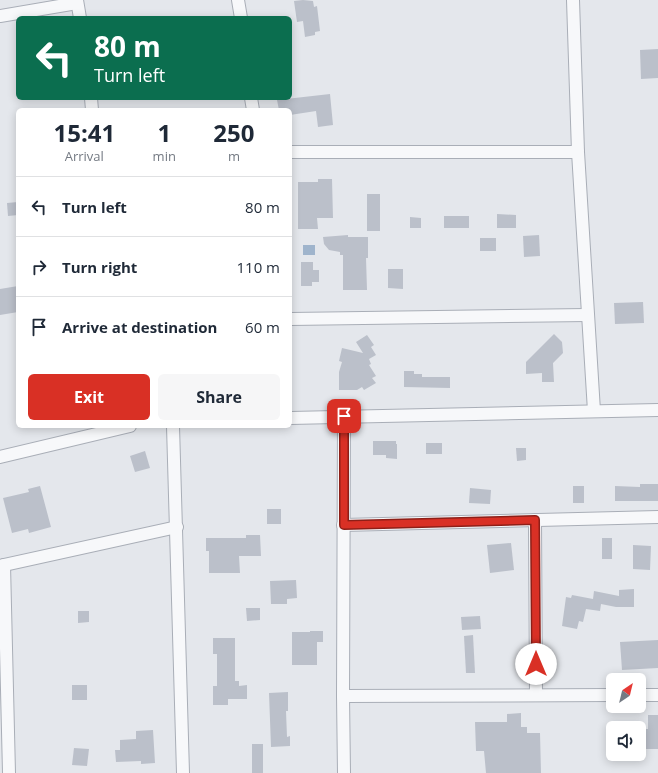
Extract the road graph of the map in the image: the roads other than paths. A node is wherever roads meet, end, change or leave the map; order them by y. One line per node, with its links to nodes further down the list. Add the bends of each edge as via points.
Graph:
1 (238, 0): 6 (street)
2 (573, 0): 8 (street)
3 (77, 1): 4 (street); 5 (street)
4 (0, 16)
5 (80, 16)
6 (240, 16)
7 (292, 152): 8 (street)
8 (578, 152): 9 (street)
9 (587, 315): 10 (street); 12 (street)
10 (292, 319)
11 (658, 410): 12 (street)
12 (594, 411): 13 (street)
13 (344, 416): 14 (street); 20 (street)
14 (292, 418)
15 (122, 428): 17 (street)
16 (173, 428): 21 (street)
17 (0, 457)
18 (658, 517): 19 (street)
19 (535, 520): 20 (street); 23 (street)
20 (344, 525): 27 (street)
21 (177, 527): 22 (street); 29 (street)
22 (2, 566): 28 (street)
23 (536, 695): 24 (street); 27 (street)
24 (606, 695)
25 (646, 695): 26 (street)
26 (658, 695)
27 (343, 696): 30 (street)
28 (6, 768)
29 (183, 773)
30 (344, 773)

